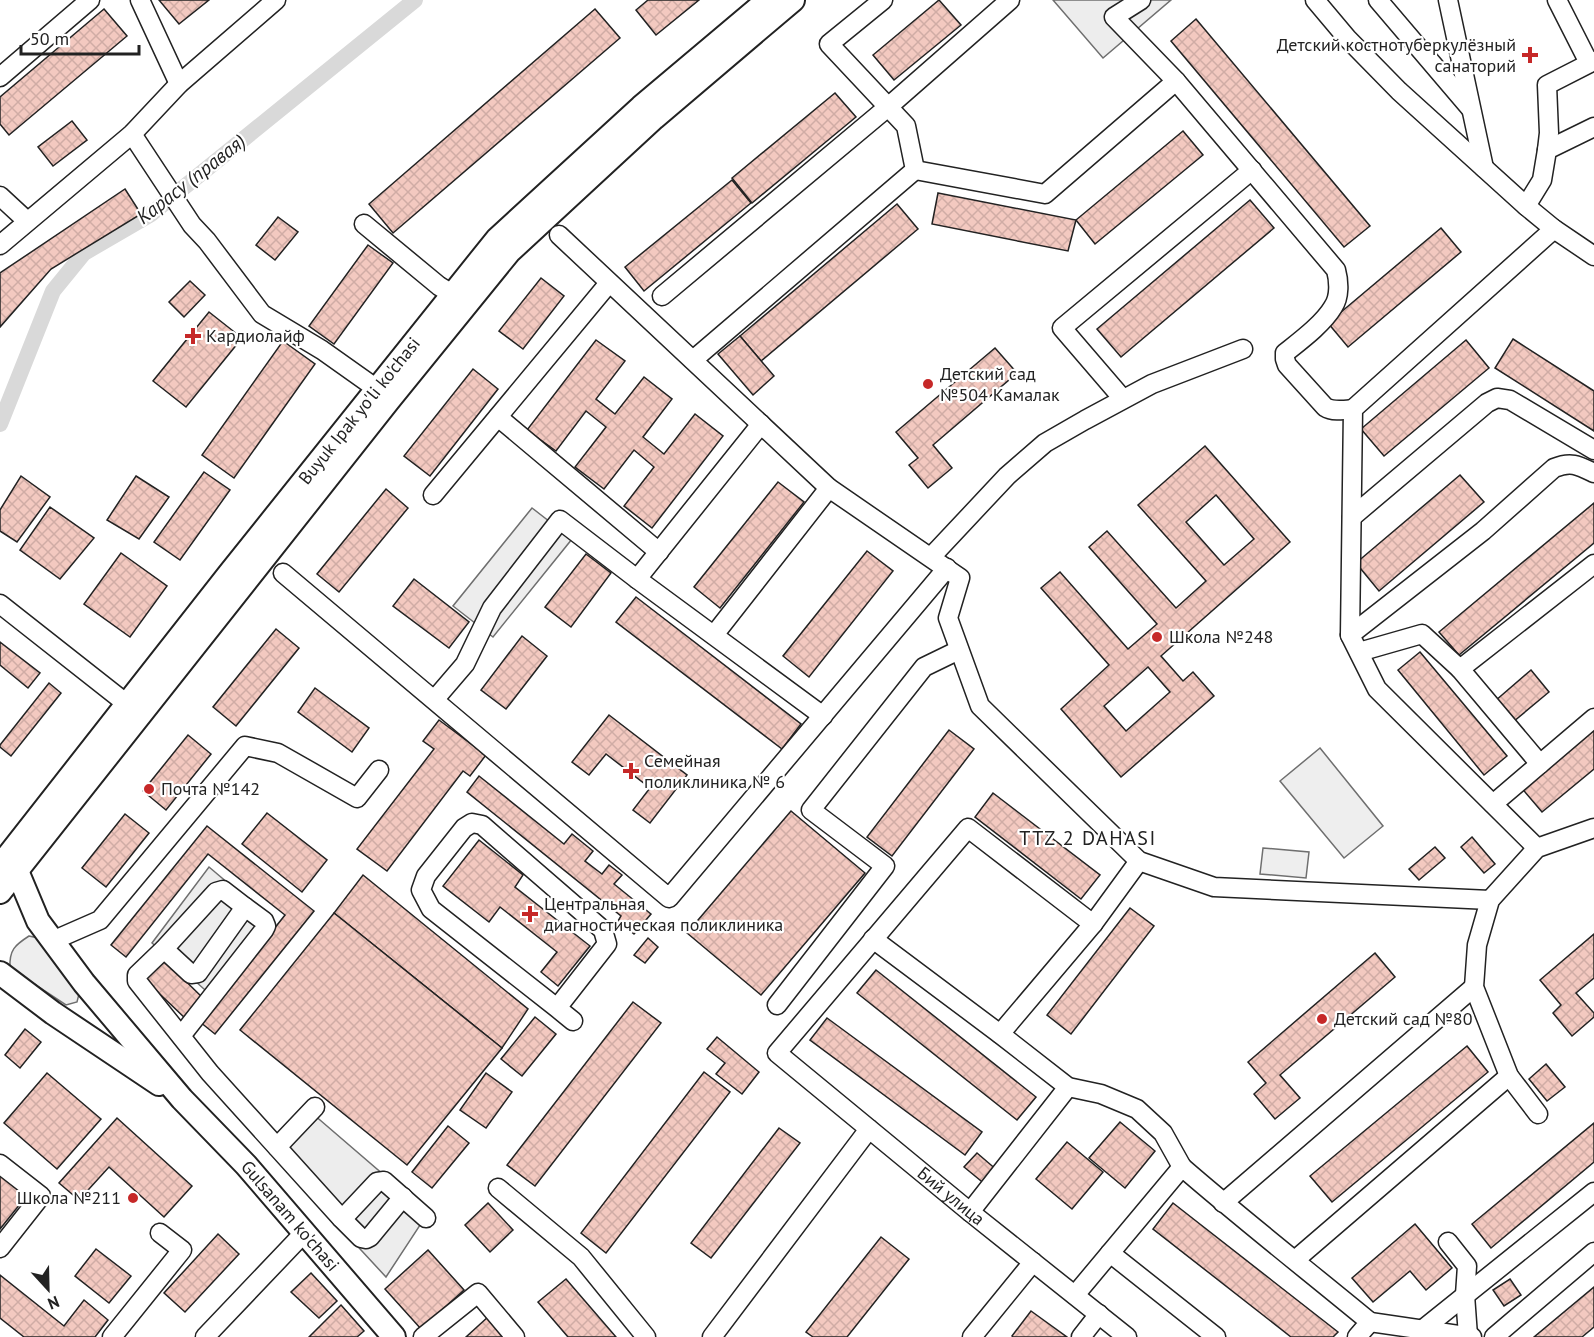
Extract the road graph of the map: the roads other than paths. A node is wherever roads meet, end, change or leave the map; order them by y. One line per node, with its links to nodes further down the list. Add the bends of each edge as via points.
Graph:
1 (90, 0): 14 (street)
2 (140, 0): 16 (street)
3 (276, 0): 16 (street)
4 (768, 0): 34 (main road, Buyuk Ipak yo'li ko'chasi, via 641,107 497,239)
5 (793, 0): 61 (main road, Buyuk Ipak yo'li ko'chasi, via 654,118 509,252)
6 (883, 0): 17 (street, via 829,44)
7 (1010, 0): 17 (street)
8 (1141, 0): 15 (street, via 1114,17)
9 (1315, 0): 22 (street, via 1376,68)
10 (1378, 0): 18 (street)
11 (1448, 0): 18 (street)
12 (1557, 0): 13 (street)
13 (1592, 62): 21 (street, via 1547,85)
14 (0, 76)
15 (1176, 81): 23 (street, via 1045,194); 24 (street)
16 (178, 84): 20 (street)
17 (888, 107): 23 (street, via 906,126); 35 (street)
18 (1472, 109): 22 (street)
19 (1594, 127): 21 (street)
20 (132, 134): 27 (street); 38 (street, via 192,225 262,314)
21 (1547, 150): 26 (street, via 1542,180)
22 (1484, 168): 26 (street)
23 (915, 170): 37 (street)
24 (1252, 170): 39 (street, via 1062,328); 40 (street, via 1336,270 1339,279 1335,305 1285,353 1287,365 1324,407)
25 (0, 196): 27 (street)
26 (1526, 206): 29 (street)
27 (27, 221): 31 (street)
28 (364, 224): 34 (street)
29 (1554, 229): 32 (street); 40 (street)
30 (558, 235): 33 (street)
31 (0, 245)
32 (1594, 256)
33 (609, 283): 37 (street); 41 (street)
34 (452, 294): 38 (main road, Buyuk Ipak yo'li ko'chasi)
35 (662, 296)
36 (1243, 349): 39 (street)
37 (693, 360): 42 (street)
38 (377, 389): 61 (main road, Buyuk Ipak yo'li ko'chasi)
39 (1124, 399): 49 (street, via 1045,443 1007,476)
40 (1353, 410): 47 (street)
41 (498, 417): 46 (street); 48 (street)
42 (761, 424): 45 (street); 48 (street)
43 (1594, 450): 47 (street, via 1510,400 1497,398)
44 (1594, 472): 56 (street, via 1565,463 1554,468 1483,531)
45 (829, 488): 49 (street); 55 (street)
46 (433, 495)
47 (1352, 517): 56 (street)
48 (659, 552): 53 (street)
49 (931, 557): 51 (street)
50 (1594, 564): 59 (street)
51 (947, 568): 57 (street, via 960,578 948,618); 62 (street)
52 (283, 573): 60 (street)
53 (637, 579): 55 (street); 60 (street, via 560,520 492,609 465,664)
54 (0, 604): 61 (street)
55 (714, 635): 62 (street)
56 (1350, 635): 58 (street)
57 (959, 650): 69 (street, via 980,706); 80 (street, via 924,667 811,810 885,867)
58 (1359, 652): 59 (street, via 1422,634); 66 (street, via 1377,688)
59 (1460, 669): 64 (street)
60 (435, 699): 62 (street, via 669,898)
61 (133, 710): 70 (main road)
62 (823, 716)
63 (1594, 718): 64 (street)
64 (1540, 764): 66 (street)
65 (379, 770): 76 (street, via 357,798 278,753 245,746 100,920)
66 (1493, 804): 68 (street)
67 (1594, 828): 68 (street)
68 (1537, 848): 72 (street)
69 (1139, 861): 72 (street, via 1214,887); 74 (street)
70 (7, 866): 71 (main road); 76 (main road, Gulsanam ko'chasi)
71 (0, 892)
72 (1490, 900): 79 (street, via 1477,945)
73 (245, 907): 77 (street, via 223,890 216,892); 77 (street, via 198,973 191,974); 84 (street, via 266,926)
74 (1093, 924): 75 (street, via 968,828); 83 (street)
75 (873, 939): 83 (street); 90 (street, Бий улица, via 777,1053)
76 (52, 941): 87 (main road, Gulsanam ko'chasi)
77 (164, 950): 84 (street, via 136,978)
78 (0, 973): 87 (main road, Gulsanam ko'chasi)
79 (1474, 987): 85 (street); 97 (street)
80 (777, 1005)
81 (557, 1008): 81 (street, via 431,909 422,890 426,876 472,823 482,825 603,930 607,944); 82 (street)
82 (573, 1021)
83 (1000, 1034): 86 (street)
84 (181, 1036): 91 (street)
85 (1509, 1076): 89 (street); 107 (street)
86 (1068, 1088): 93 (street, via 1101,1094 1137,1109 1163,1133); 98 (street)
87 (182, 1099): 102 (main road, Gulsanam ko'chasi)
88 (315, 1107): 91 (street)
89 (1538, 1114)
90 (869, 1129): 98 (street, Бий улица); 120 (street)
91 (277, 1147): 99 (street)
92 (0, 1164): 104 (street, via 41,1196)
93 (1182, 1167): 97 (street); 105 (street)
94 (498, 1188): 119 (street, via 581,1257)
95 (1594, 1192): 110 (street)
96 (403, 1197): 99 (street, via 381,1180); 99 (street, via 366,1239); 100 (street)
97 (1223, 1203): 107 (street)
98 (970, 1212): 108 (street, Бий улица)
99 (341, 1218)
100 (426, 1218)
101 (160, 1233): 114 (street, via 182,1250)
102 (304, 1233): 115 (street); 116 (main road, Gulsanam ko'chasi)
103 (1448, 1242): 110 (street, via 1467,1266)
104 (0, 1248)
105 (1110, 1252): 109 (street); 124 (street)
106 (1594, 1252): 127 (street)
107 (1295, 1260): 112 (street)
108 (1032, 1262): 109 (street, Бий улица); 121 (street)
109 (1075, 1295): 111 (street, Бий улица)
110 (1465, 1295): 113 (street); 126 (street)
111 (1099, 1314): 122 (street); 123 (street, Бий улица)
112 (1370, 1322): 113 (street); 125 (street)
113 (1422, 1330): 126 (street)
114 (112, 1337)
115 (205, 1337)
116 (394, 1337)
117 (423, 1337): 118 (street, via 478,1293)
118 (515, 1337)
119 (646, 1337)
120 (712, 1337)
121 (972, 1337)
122 (1082, 1337)
123 (1127, 1337)
124 (1216, 1337)
125 (1357, 1337)
126 (1470, 1337)
127 (1494, 1337)

